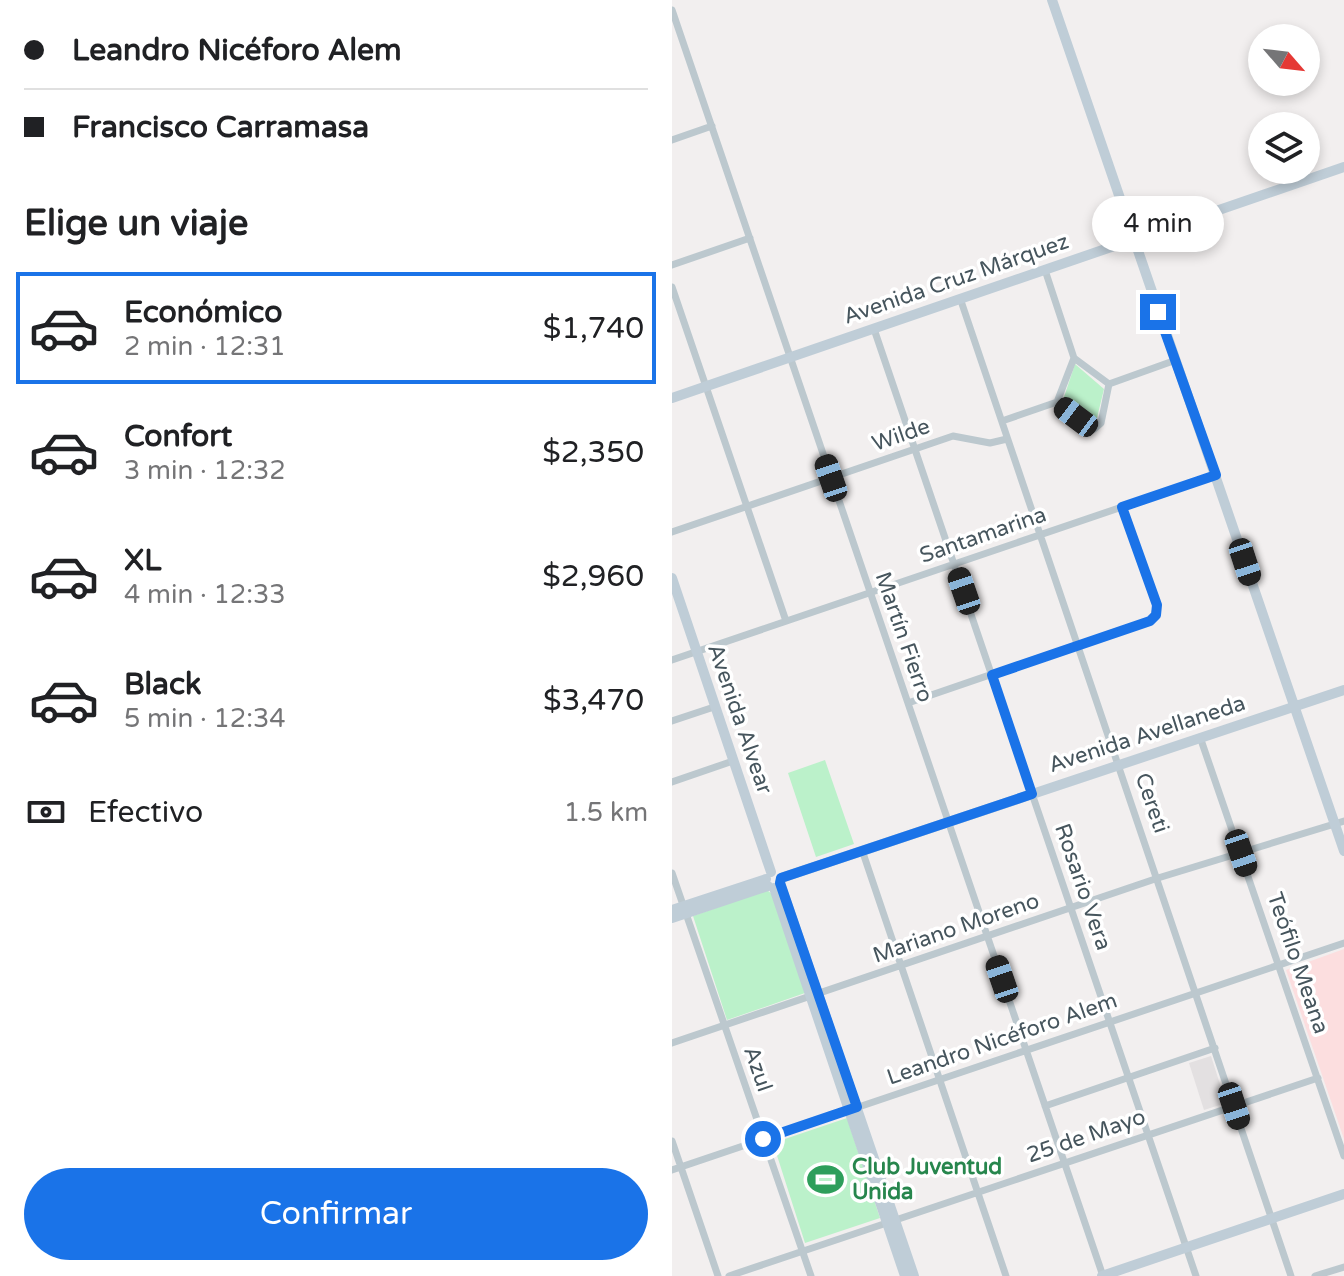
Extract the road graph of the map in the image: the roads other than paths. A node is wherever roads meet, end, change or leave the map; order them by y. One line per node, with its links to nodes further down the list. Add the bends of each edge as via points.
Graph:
1 (1052, 0): 7 (street)
2 (672, 12): 3 (street, Martín Fierro)
3 (712, 126): 4 (street); 6 (street, Martín Fierro)
4 (672, 140)
5 (1344, 167): 7 (street, Avenida Cruz Márquez)
6 (750, 238): 8 (street); 13 (street, Martín Fierro)
7 (1133, 238): 9 (street, Avenida Cruz Márquez); 15 (street)
8 (672, 265)
9 (1045, 270): 11 (street, Avenida Cruz Márquez); 14 (street)
10 (672, 287): 17 (street)
11 (960, 298): 12 (street, Avenida Cruz Márquez); 20 (street, Cereti)
12 (874, 329): 13 (street, Avenida Cruz Márquez); 22 (street, Rosario Vera)
13 (791, 358): 17 (street, Avenida Cruz Márquez); 24 (street, Martín Fierro)
14 (1074, 358): 16 (street); 19 (street)
15 (1176, 360): 16 (street); 23 (street)
16 (1109, 384): 19 (street, via 1101,423 1094,429)
17 (705, 386): 18 (street, Avenida Cruz Márquez); 25 (street)
18 (672, 398)
19 (1057, 402): 20 (street)
20 (1002, 421): 21 (street, Cereti)
21 (1007, 439): 22 (street, Wilde, via 984,443 953,436); 28 (street, Cereti)
22 (915, 449): 24 (street, Wilde); 29 (street, Rosario Vera)
23 (1216, 475): 26 (street, Santamarina); 40 (street)
24 (831, 478): 25 (street, Wilde); 31 (street, Martín Fierro)
25 (747, 507): 27 (street, Wilde); 32 (street)
26 (1122, 507): 28 (street, Santamarina); 33 (street, via 1156,615)
27 (672, 532)
28 (1040, 534): 29 (street, Santamarina); 33 (street, Cereti)
29 (955, 563): 31 (street, Santamarina); 36 (street, Rosario Vera)
30 (672, 578): 34 (street, Avenida Alvear)
31 (870, 592): 32 (street, Santamarina); 38 (street, Martín Fierro)
32 (786, 621): 34 (street, Santamarina)
33 (1078, 646): 36 (street); 44 (street, Cereti)
34 (696, 651): 35 (street, Santamarina); 39 (street, Avenida Alvear)
35 (672, 660)
36 (992, 675): 38 (street); 46 (street, Rosario Vera)
37 (1344, 690): 40 (street, Avenida Avellaneda)
38 (908, 703): 47 (street, Martín Fierro)
39 (714, 707): 41 (street); 43 (street, Avenida Alvear)
40 (1293, 707): 42 (street, Avenida Avellaneda); 48 (street)
41 (672, 721)
42 (1200, 737): 44 (street, Avenida Avellaneda); 51 (street, Teófilo Meana)
43 (733, 761): 45 (street); 54 (street, Avenida Alvear)
44 (1120, 764): 46 (street, Avenida Avellaneda); 53 (street, Cereti)
45 (672, 782)
46 (1032, 794): 47 (street, Avenida Avellaneda); 55 (street, Rosario Vera)
47 (948, 822): 49 (street, Avenida Avellaneda); 59 (street, Martín Fierro)
48 (1340, 822): 50 (street); 51 (street, Mariano Moreno)
49 (862, 850): 54 (street, Avenida Avellaneda); 62 (street)
50 (1344, 851)
51 (1241, 853): 53 (street, Mariano Moreno); 61 (street, Teófilo Meana)
52 (672, 873): 57 (street, Azul)
53 (1158, 878): 55 (street, Mariano Moreno); 63 (street, Cereti)
54 (773, 881): 57 (street, Avenida Avellaneda); 64 (street, Avenida Alvear)
55 (1072, 908): 59 (street, Mariano Moreno); 65 (street, Rosario Vera)
56 (672, 910): 57 (street, Avenida Avellaneda)
57 (685, 910): 58 (street, Avenida Avellaneda); 66 (street, Azul)
58 (672, 918)
59 (987, 936): 62 (street, Mariano Moreno); 69 (street, Martín Fierro)
60 (1344, 943): 61 (street, Leandro Nicéforo Alem)
61 (1279, 965): 63 (street, Leandro Nicéforo Alem); 71 (street, Teófilo Meana)
62 (901, 966): 64 (street, Mariano Moreno); 72 (street)
63 (1197, 993): 65 (street, Leandro Nicéforo Alem); 68 (street, Cereti)
64 (815, 995): 66 (street, Mariano Moreno); 75 (street, Avenida Alvear)
65 (1110, 1022): 69 (street, Leandro Nicéforo Alem); 70 (street, Rosario Vera)
66 (724, 1026): 67 (street, Mariano Moreno); 77 (street, Azul)
67 (672, 1043)
68 (1215, 1048): 70 (street); 74 (street, Cereti)
69 (1026, 1050): 72 (street, Leandro Nicéforo Alem); 73 (street, Martín Fierro)
70 (1129, 1077): 73 (street); 76 (street, Rosario Vera)
71 (1318, 1078): 74 (street, 25 de Mayo); 79 (street, Teófilo Meana)
72 (940, 1080): 75 (street, Leandro Nicéforo Alem); 83 (street)
73 (1045, 1106): 80 (street, Martín Fierro)
74 (1234, 1106): 76 (street, 25 de Mayo); 86 (street, Cereti)
75 (853, 1109): 77 (street, Leandro Nicéforo Alem); 85 (street, Avenida Alvear)
76 (1148, 1134): 80 (street, 25 de Mayo); 88 (street, Rosario Vera)
77 (763, 1139): 81 (street, Leandro Nicéforo Alem); 87 (street, Azul)
78 (672, 1141): 81 (street)
79 (1344, 1156)
80 (1064, 1162): 83 (street, 25 de Mayo); 96 (street, Martín Fierro)
81 (681, 1167): 82 (street, Leandro Nicéforo Alem); 90 (street)
82 (672, 1170)
83 (978, 1191): 85 (street, 25 de Mayo); 95 (street)
84 (1344, 1197): 86 (street)
85 (891, 1221): 87 (street, 25 de Mayo); 93 (street, Avenida Alvear); 94 (street, Avenida Alvear)
86 (1272, 1222): 88 (street); 99 (street, Cereti)
87 (802, 1251): 91 (street, 25 de Mayo); 92 (street, Azul)
88 (1188, 1251): 96 (street); 97 (street); 98 (street, Rosario Vera)
89 (1344, 1267): 100 (street)
90 (718, 1276)
91 (729, 1276)
92 (811, 1276)
93 (905, 1276)
94 (914, 1276)
95 (1006, 1276)
96 (1102, 1276)
97 (1121, 1276)
98 (1196, 1276)
99 (1291, 1276)
100 (1315, 1276)

